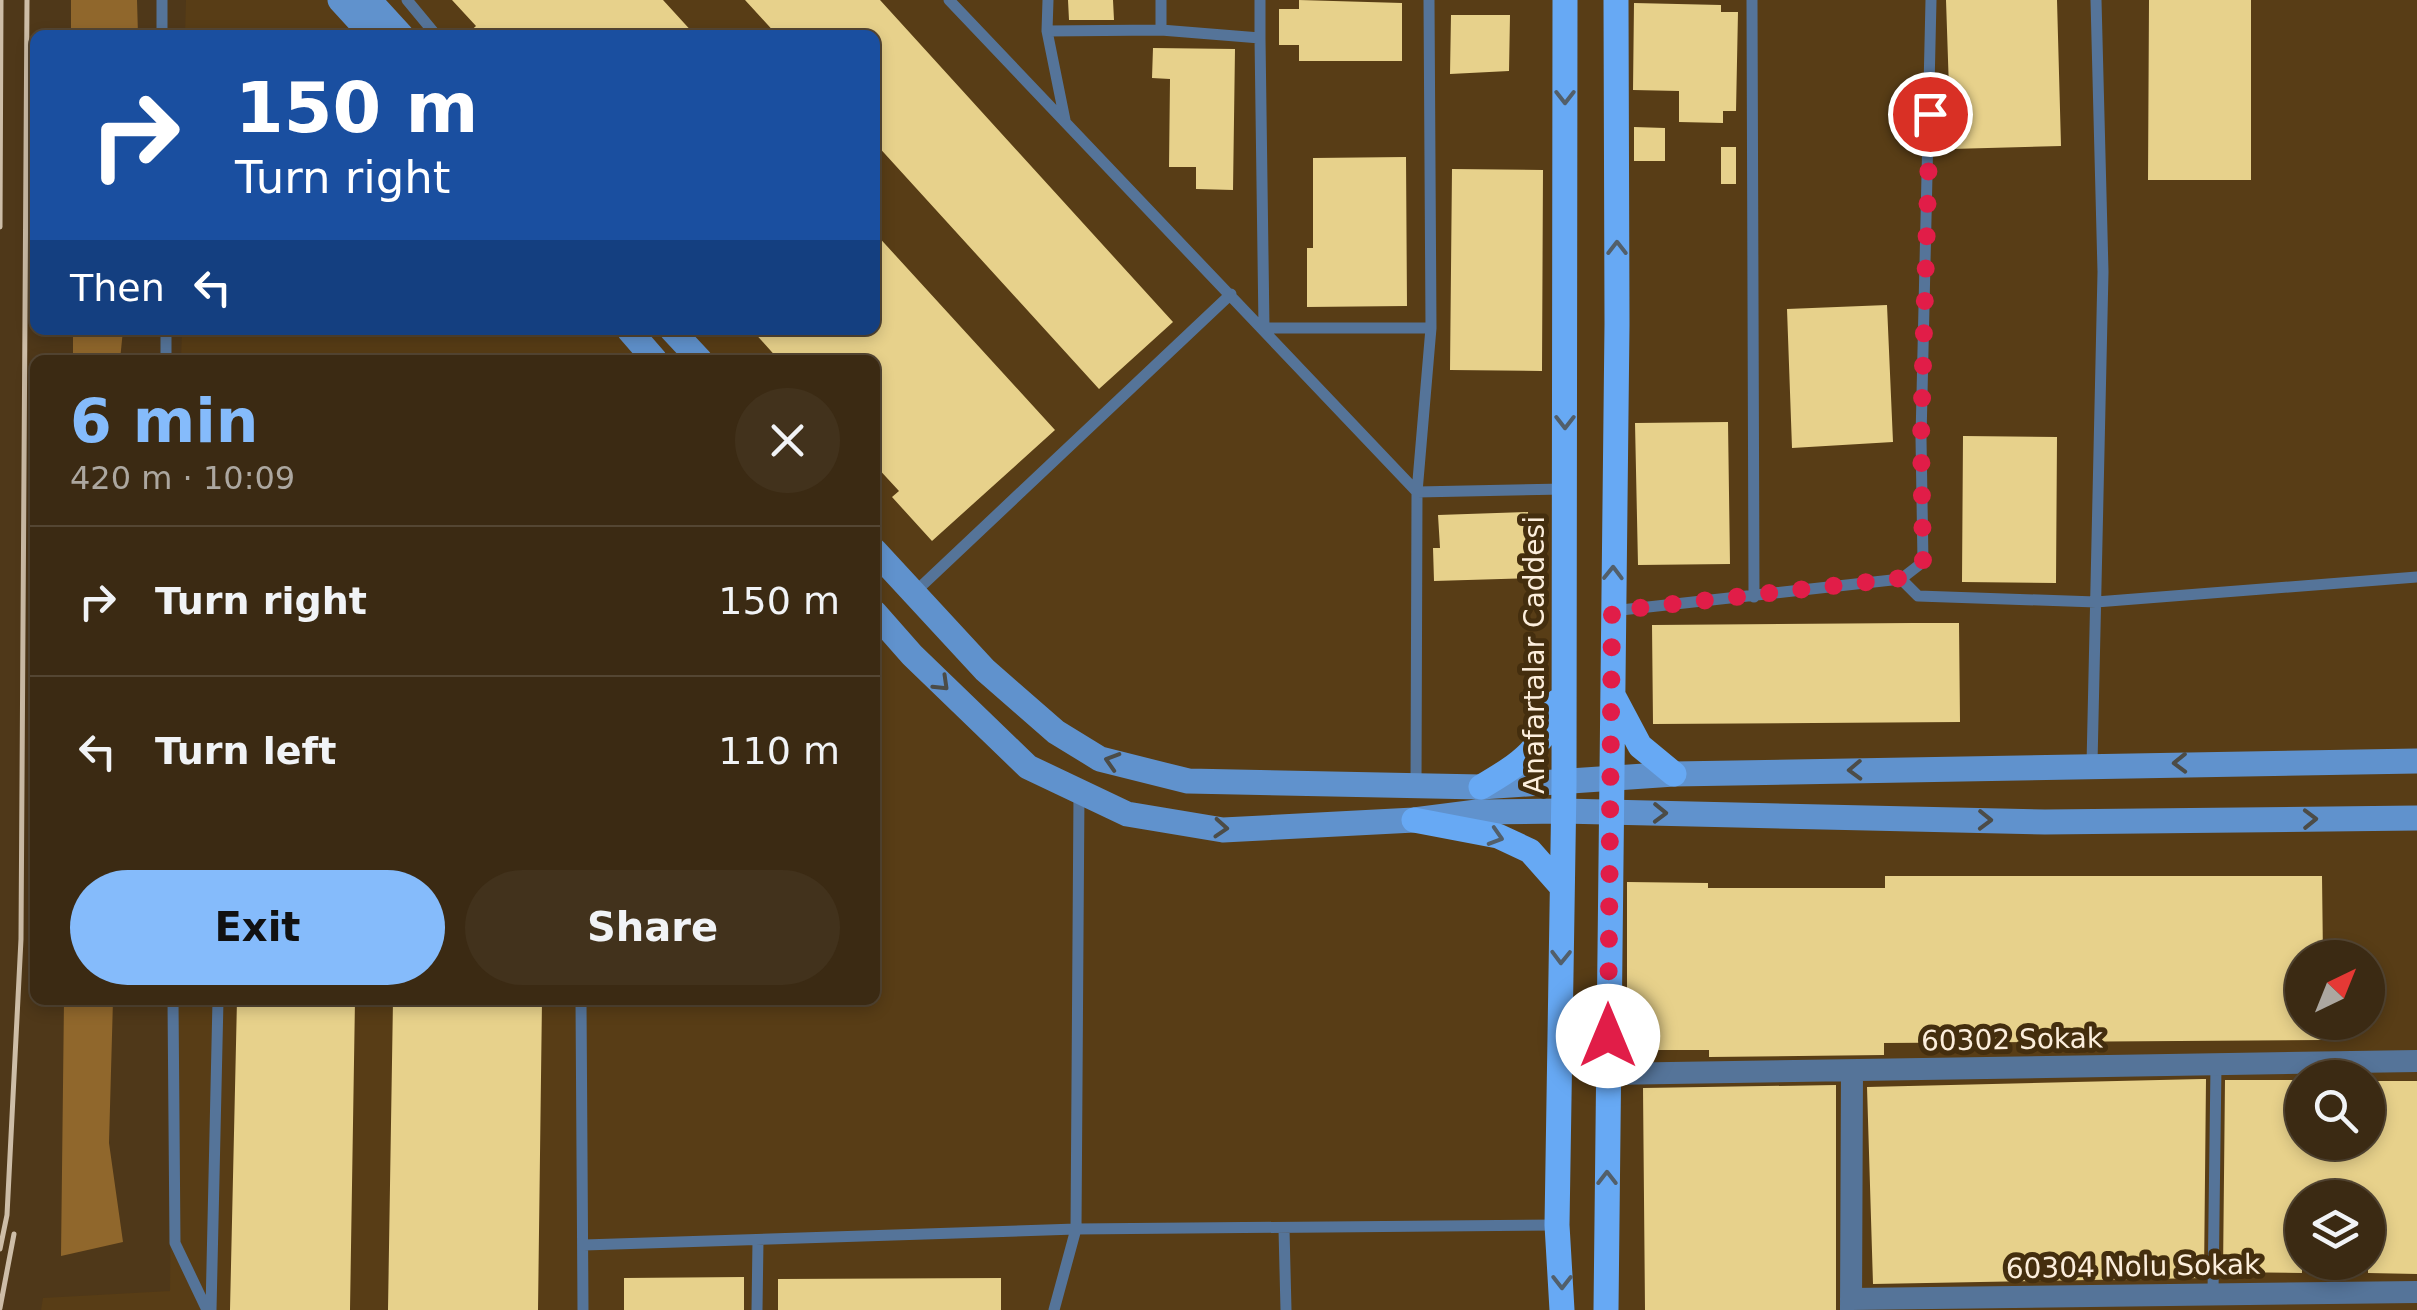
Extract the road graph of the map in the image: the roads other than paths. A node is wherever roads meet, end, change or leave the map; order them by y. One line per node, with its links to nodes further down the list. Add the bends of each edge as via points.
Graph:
1 (162, 0): 15 (lane)
2 (340, 0): 14 (main road)
3 (407, 0): 16 (lane)
4 (1048, 0): 18 (lane)
5 (1161, 0): 17 (lane)
6 (1260, 0): 19 (lane)
7 (1430, 0): 23 (lane)
8 (1565, 0): 28 (main road, Anafartalar Caddesi, one-way to 28)
9 (1616, 0): 36 (main road, one-way to 9)
10 (1752, 0): 34 (lane)
11 (1931, 0): 32 (lane, via 1923,562)
12 (2096, 0): 35 (lane, via 2103,272)
13 (952, 1): 20 (lane)
14 (373, 20)
15 (162, 30)
16 (432, 30)
17 (1161, 30): 18 (lane); 19 (lane)
18 (1046, 31): 20 (lane)
19 (1260, 38): 22 (lane)
20 (1065, 122): 21 (lane)
21 (1231, 294): 22 (lane); 33 (lane)
22 (1264, 328): 23 (lane); 29 (lane)
23 (1430, 328): 29 (lane)
24 (633, 335): 26 (main road)
25 (677, 335): 27 (main road)
26 (651, 355)
27 (695, 355)
28 (1565, 489): 29 (lane); 38 (main road, Anafartalar Caddesi)
29 (1417, 492): 44 (lane)
30 (880, 556): 33 (main road)
31 (2417, 577): 35 (lane)
32 (1902, 578): 34 (lane); 35 (lane, via 1918,596)
33 (914, 593): 44 (main road, one-way to 33, via 1188,781 1100,758 1056,732 985,670)
34 (1754, 597): 36 (lane)
35 (2096, 602): 41 (lane)
36 (1612, 611): 39 (main road)
37 (880, 618): 46 (main road, one-way to 46, via 1028,768)
38 (1564, 682): 45 (main road, via 1548,732 1531,754); 47 (main road, Anafartalar Caddesi)
39 (1610, 691): 42 (main road, via 1640,746); 43 (main road)
40 (2417, 760): 41 (main road, one-way to 41)
41 (2092, 764): 42 (main road, one-way to 42)
42 (1674, 774): 43 (main road)
43 (1610, 780): 47 (main road); 48 (main road)
44 (1416, 788): 45 (main road)
45 (1481, 788): 47 (main road)
46 (1080, 792): 50 (main road, one-way to 50, via 1128,814 1223,830); 60 (lane)
47 (1563, 798): 48 (main road); 50 (main road); 51 (main road, Anafartalar Caddesi)
48 (1609, 812): 49 (main road, one-way to 49, via 2045,822); 58 (main road)
49 (2417, 818)
50 (1414, 820): 51 (main road, one-way to 51, via 1498,836 1530,850)
51 (1562, 886): 59 (main road, Anafartalar Caddesi, one-way to 59)
52 (173, 1005): 68 (lane, via 175,1243)
53 (218, 1005): 68 (lane)
54 (581, 1005): 63 (lane)
55 (2417, 1061): 56 (street, 60302 Sokak)
56 (2216, 1065): 57 (street, 60302 Sokak); 65 (lane)
57 (1852, 1071): 58 (street, 60302 Sokak); 66 (street)
58 (1608, 1074): 74 (main road, one-way to 58)
59 (1558, 1225): 61 (lane); 73 (main road, Anafartalar Caddesi, one-way to 73)
60 (1076, 1229): 61 (lane); 62 (lane); 71 (lane)
61 (1284, 1229): 72 (lane)
62 (758, 1240): 63 (lane); 70 (lane)
63 (584, 1245): 69 (lane)
64 (2417, 1292): 65 (street, 60304 Nolu Sokak)
65 (2213, 1293): 67 (street, 60304 Nolu Sokak)
66 (1851, 1304): 67 (street, 60304 Nolu Sokak)
67 (2081, 1305)
68 (209, 1310)
69 (583, 1310)
70 (757, 1310)
71 (1054, 1310)
72 (1286, 1310)
73 (1562, 1310)
74 (1606, 1310)

